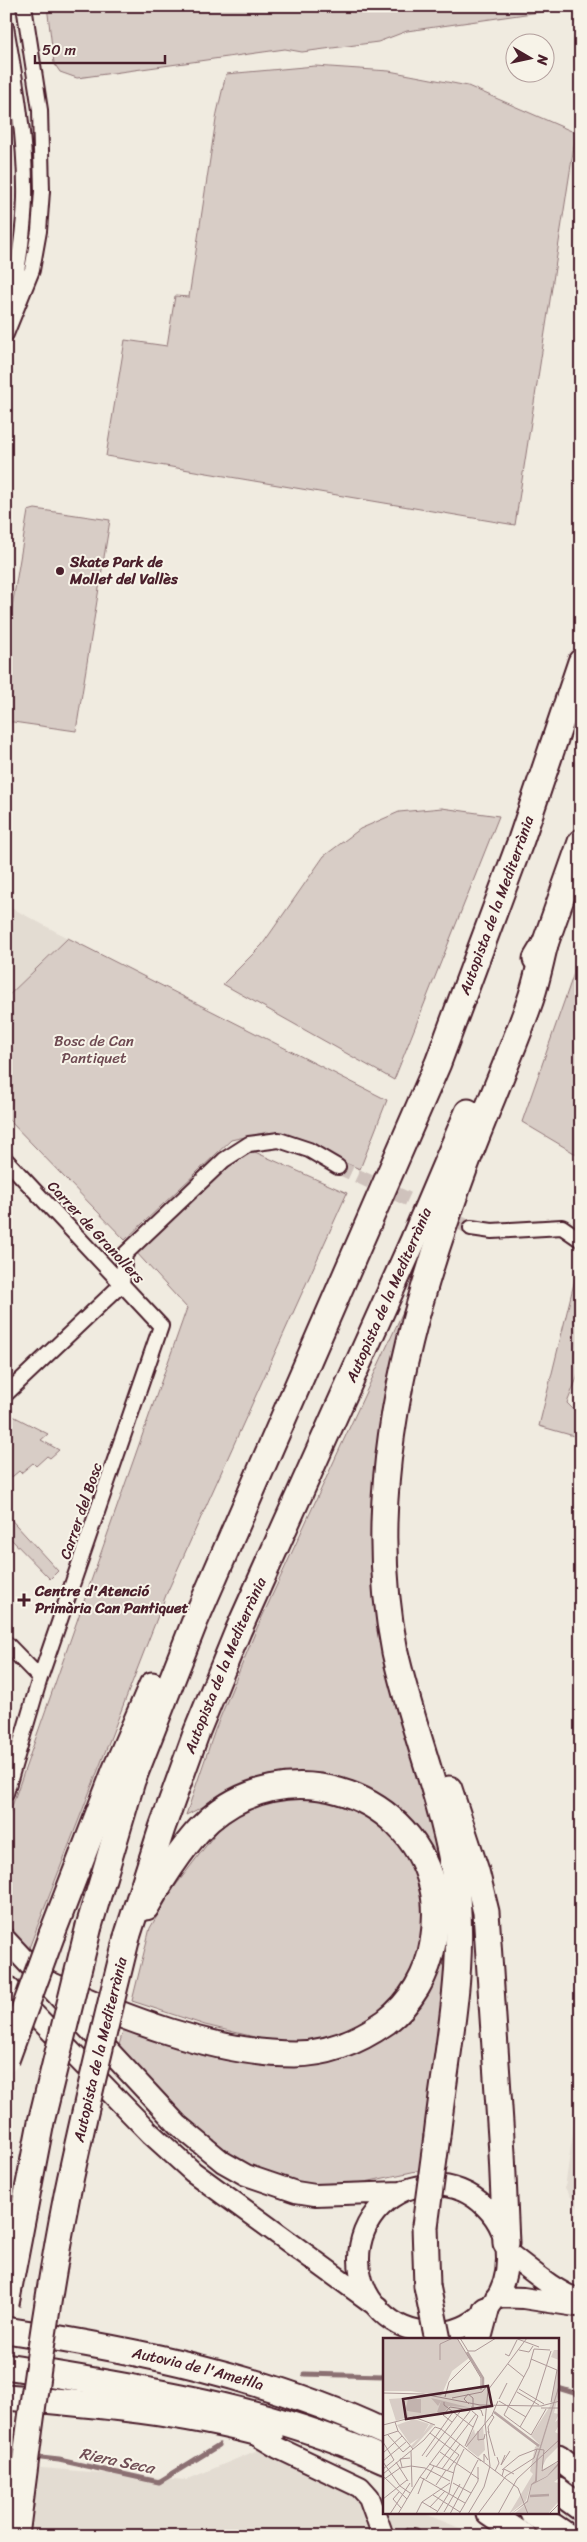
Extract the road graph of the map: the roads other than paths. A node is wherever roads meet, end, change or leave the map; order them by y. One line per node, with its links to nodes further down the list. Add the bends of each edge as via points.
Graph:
1 (24, 6): 4 (street)
2 (6, 27): 3 (street)
3 (15, 74): 4 (street, via 29,104); 5 (street, via 24,151 25,199)
4 (40, 110): 5 (street, via 42,191 39,231 32,270)
5 (6, 333)
6 (581, 662): 11 (highway, Autopista de la Mediterrània, via 521,840 438,1062)
7 (581, 842): 9 (highway, Autopista de la Mediterrània, via 544,944 518,991 487,1087)
8 (6, 1160): 14 (street, Carrer de Granollers)
9 (457, 1162): 19 (highway, via 401,1377 386,1465 385,1566 395,1650); 21 (highway, Autopista de la Mediterrània, via 414,1242 238,1631 197,1731)
10 (338, 1167): 14 (street, via 309,1150 278,1140 249,1144 224,1160 125,1254)
11 (386, 1184): 25 (highway, bridge, via 353,1232 276,1398 115,1771); 29 (highway, Autopista de la Mediterrània, bridge, via 207,1594 132,1781 89,1926 41,2122)
12 (471, 1228): 13 (street, via 492,1231 562,1227)
13 (581, 1240)
14 (122, 1284): 15 (street, Carrer de Granollers); 16 (street)
15 (161, 1326): 18 (street, Carrer del Bosc)
16 (6, 1394)
17 (6, 1643): 18 (street)
18 (40, 1678): 20 (street, Carrer del Bosc)
19 (407, 1697): 27 (highway, via 437,1757 469,1846 486,1912); 34 (highway, bridge, via 453,1866 460,1946 457,1991 427,2202 425,2262)
20 (6, 1793)
21 (127, 1937): 24 (highway, via 159,1885 208,1821 249,1795 290,1785 328,1787 351,1793 367,1801 393,1822 424,1862 436,1909 431,1956 414,1991 402,2007 374,2030 357,2039 316,2052 273,2053 224,2046 130,2018); 48 (highway, Autopista de la Mediterrània, bridge, via 97,2054 67,2196 41,2349)
22 (6, 1940): 24 (street)
23 (6, 1985): 32 (street, via 150,2133 193,2172)
24 (50, 1986): 26 (street, via 172,2119 223,2162 246,2175 315,2196)
25 (6, 2060)
26 (401, 2192): 27 (street, via 440,2185 466,2192 487,2208 502,2230); 32 (street, via 375,2214 361,2244 364,2284)
27 (506, 2247): 28 (street, via 540,2280); 30 (street, via 505,2275)
28 (581, 2301)
29 (6, 2304)
30 (491, 2304): 31 (street, via 523,2298); 32 (street, via 458,2328 426,2332 394,2321); 35 (highway)
31 (581, 2306)
32 (378, 2307)
33 (6, 2330): 39 (highway, Autovia de l'Ametlla, via 185,2363 278,2389)
34 (437, 2338)
35 (479, 2338)
36 (6, 2366): 41 (highway, Autovia de l'Ametlla, via 235,2409 327,2437)
37 (6, 2398): 38 (highway, via 68,2402)
38 (249, 2430): 42 (highway); 49 (street, via 278,2448 360,2487 369,2498)
39 (383, 2432)
40 (560, 2459): 43 (highway)
41 (383, 2460)
42 (383, 2474)
43 (581, 2476)
44 (560, 2492): 45 (highway)
45 (581, 2508)
46 (490, 2514): 52 (highway)
47 (534, 2514): 53 (highway)
48 (16, 2536)
49 (384, 2536)
50 (410, 2536): 51 (street)
51 (414, 2536)
52 (523, 2536)
53 (567, 2536)

